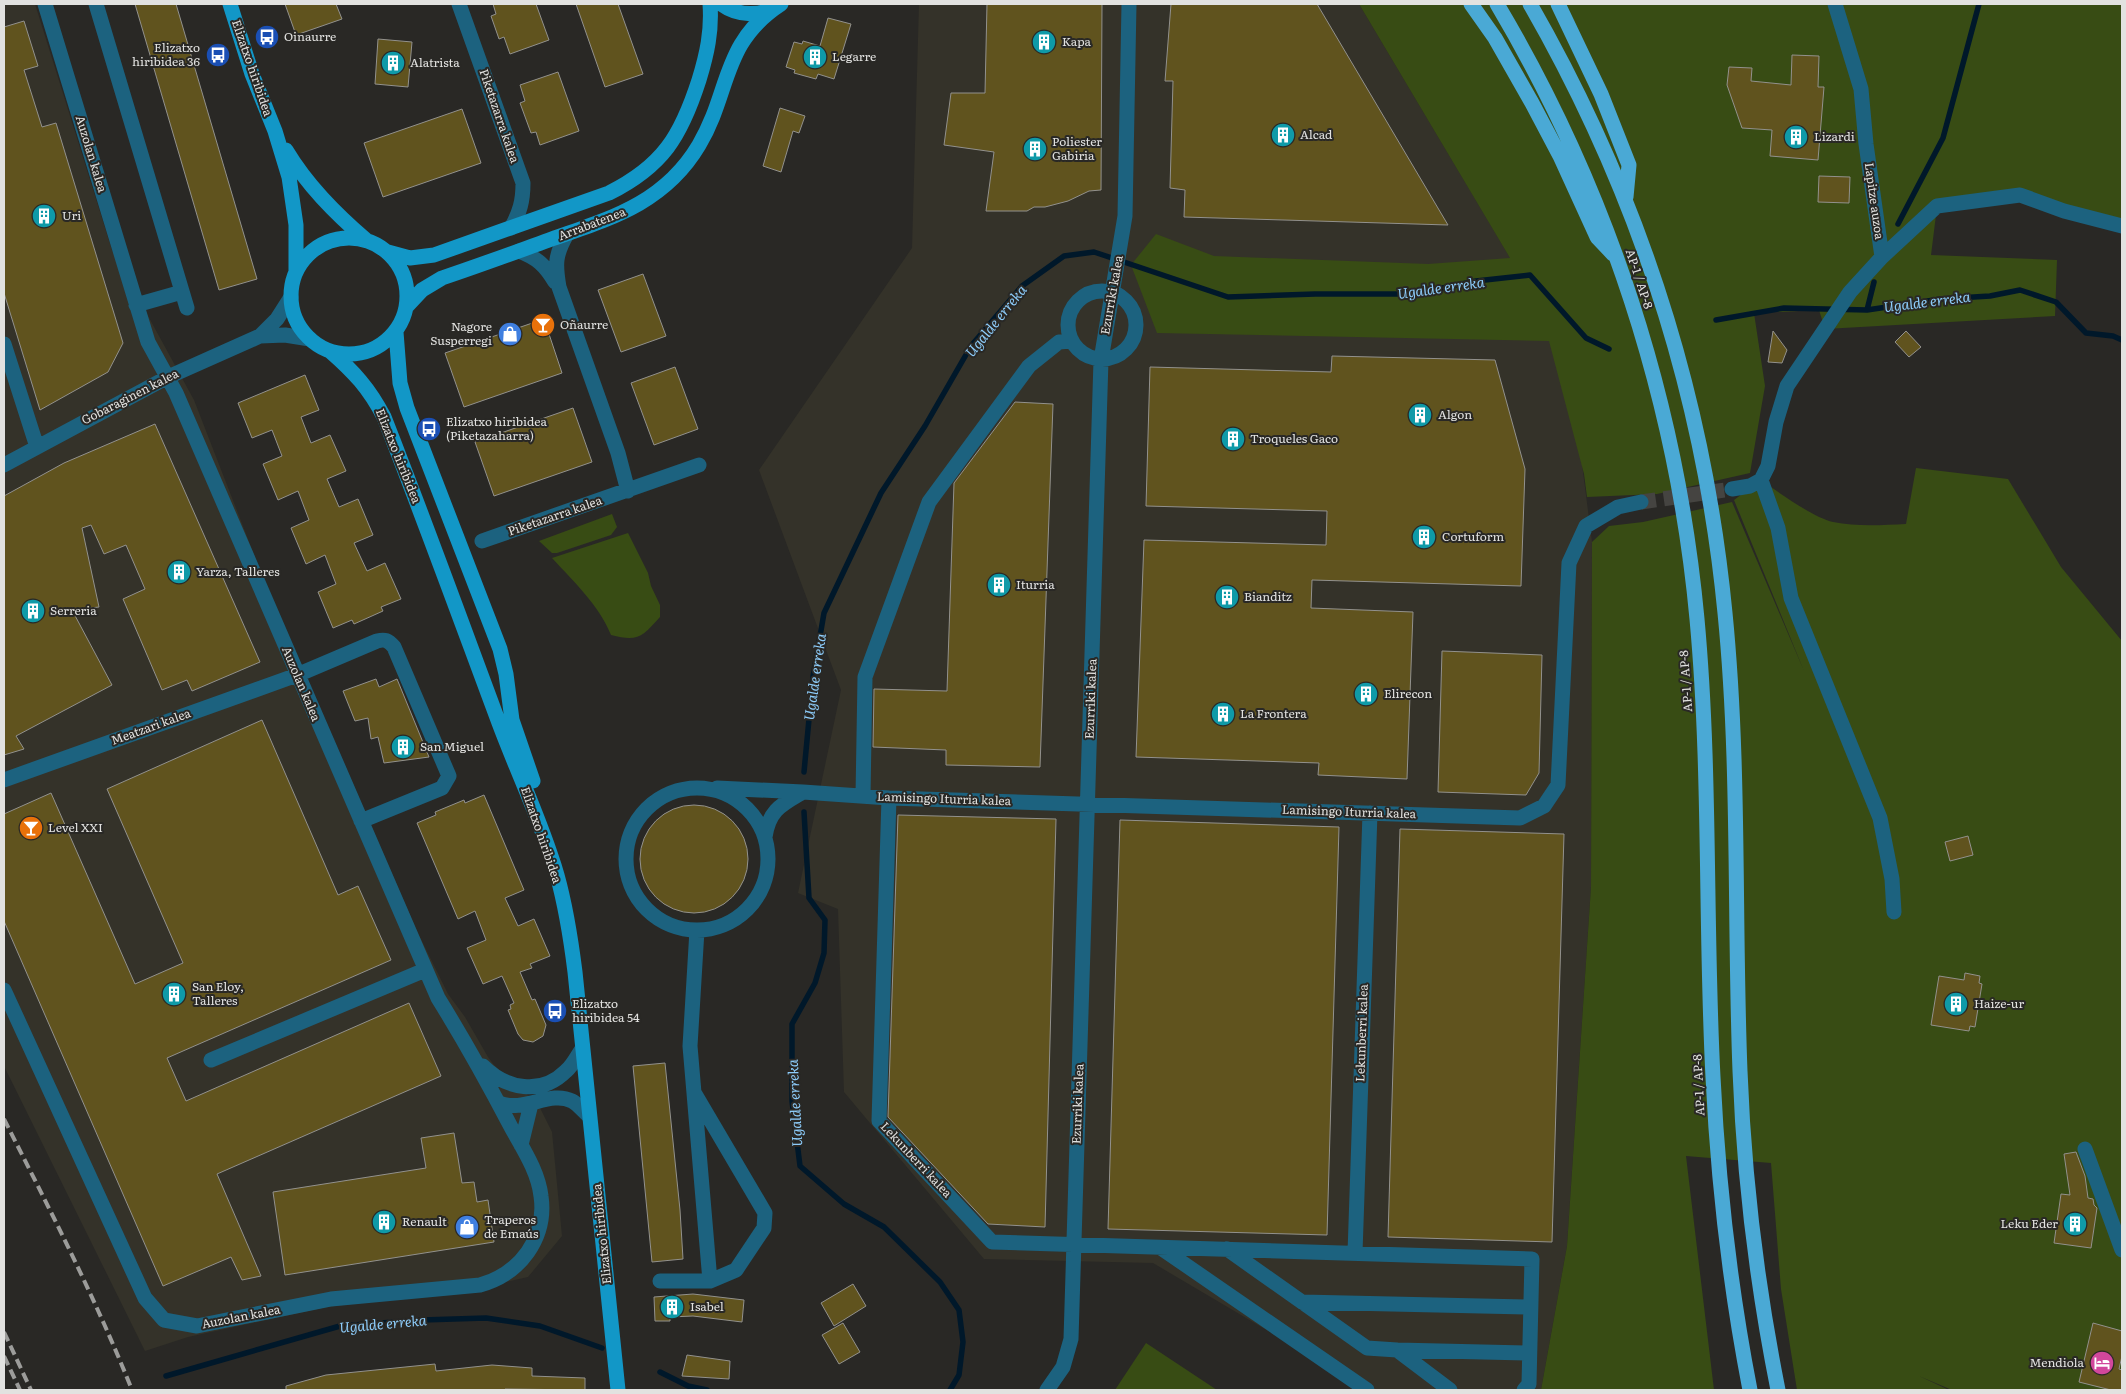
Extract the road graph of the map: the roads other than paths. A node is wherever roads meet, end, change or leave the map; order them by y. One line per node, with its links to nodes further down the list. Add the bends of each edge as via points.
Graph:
1 (45, 4): 29 (street, Auzolan kalea)
2 (96, 4): 26 (street)
3 (230, 4): 14 (main road, Elizatxo hiribidea, via 254,80)
4 (459, 4): 17 (street, Piketazarra kalea, via 523,183 523,201)
5 (710, 4): 17 (main road, Arrabatenea, via 708,46 690,110 671,144 658,159 627,184 609,193)
6 (720, 4): 13 (main road, Arrabatenea, via 749,14)
7 (1129, 4): 27 (street, Ezurriki kalea, via 1125,216)
8 (1471, 4): 23 (highway, via 1495,38 1532,103 1597,237)
9 (1497, 4): 23 (highway, AP-1 / AP-8, via 1534,68 1574,151)
10 (1530, 4): 15 (highway, AP-1 / AP-8, via 1579,94)
11 (1558, 4): 15 (highway, via 1629,164)
12 (1836, 4): 22 (street, Lapitze auzoa, via 1861,89)
13 (776, 6): 18 (main road, Arrabatenea, via 752,28 736,52 707,132 678,173 636,207)
14 (275, 131): 19 (main road, Elizatxo hiribidea, via 315,191); 24 (main road, Elizatxo hiribidea, via 293,201)
15 (1626, 201): 90 (highway, AP-1 / AP-8, via 1682,370 1707,482 1726,614 1733,738 1738,1002 1745,1149 1762,1296)
16 (2122, 226): 22 (street, Lapitze auzoa, via 2064,211 2020,195 1937,206)
17 (511, 228): 21 (main road, Arrabatenea, via 422,258)
18 (567, 234): 20 (main road, Arrabatenea); 25 (street, via 555,264)
19 (366, 240): 21 (main road); 24 (main road, via 347,237 320,245)
20 (519, 251): 25 (street, via 535,257); 30 (main road, Arrabatenea, via 437,281 422,290)
21 (388, 252): 30 (main road, via 402,271 407,288)
22 (1882, 256): 43 (street, via 1850,292 1787,386 1768,466)
23 (1618, 259): 89 (highway, AP-1 / AP-8, via 1668,435 1696,607 1705,739 1717,1152 1734,1300)
24 (296, 272): 28 (main road)
25 (559, 287): 45 (street, via 618,453)
26 (182, 292): 29 (street); 31 (street)
27 (1113, 292): 35 (street, via 1098,290 1076,302 1070,313 1068,329); 38 (street, Ezurriki kalea); 38 (street, via 1131,305 1136,331 1124,352)
28 (291, 297): 33 (street, Gobaraginen kalea, via 277,319); 34 (main road, via 296,320)
29 (136, 305): 39 (street, Auzolan kalea, via 148,342)
30 (407, 306): 32 (main road)
31 (187, 308)
32 (396, 332): 37 (main road, via 373,350 359,354); 84 (main road, Elizatxo hiribidea, via 400,383 407,408 500,649 512,720 556,841 574,908 585,971)
33 (260, 336): 34 (street, Gobaraginen kalea); 39 (street, Gobaraginen kalea)
34 (310, 339): 37 (main road)
35 (1071, 341): 38 (street, via 1083,354); 52 (street, via 1059,342 1029,366 929,502 865,677)
36 (4, 344): 40 (street)
37 (330, 351): 62 (main road, Elizatxo hiribidea, via 362,381 384,417 547,844 571,941)
38 (1101, 360): 54 (street, Ezurriki kalea)
39 (168, 377): 40 (street, Gobaraginen kalea); 48 (street, Auzolan kalea)
40 (37, 447): 41 (street, Gobaraginen kalea)
41 (4, 465)
42 (699, 465): 45 (street, Piketazarra kalea)
43 (1760, 480): 44 (street, via 1750,486); 58 (street, via 1778,528 1791,598 1880,818 1892,879)
44 (1732, 489)
45 (628, 491): 47 (street, Piketazarra kalea)
46 (1641, 502): 55 (street, Lamisingo Iturria kalea, via 1618,507 1586,526 1569,563 1558,785 1544,806 1520,818)
47 (482, 541)
48 (298, 675): 49 (street, Meatzari kalea); 56 (street, Auzolan kalea); 56 (street, Meatzari kalea, via 377,641 389,641 448,771 448,781 442,788)
49 (4, 780)
50 (717, 788): 51 (street, Lamisingo Iturria kalea); 57 (street, via 751,811); 59 (street, via 670,792 648,806 633,826 628,840 625,865 634,895 650,914 680,930)
51 (803, 792): 52 (street, Lamisingo Iturria kalea); 57 (street, via 771,814)
52 (863, 796): 53 (street, Lamisingo Iturria kalea)
53 (889, 798): 54 (street, Lamisingo Iturria kalea); 72 (street, Lekunberri kalea, via 879,1121 992,1242)
54 (1088, 804): 55 (street, Lamisingo Iturria kalea); 72 (street, Ezurriki kalea)
55 (1370, 813): 76 (street, Lekunberri kalea)
56 (361, 821): 60 (street, Auzolan kalea)
57 (765, 837): 59 (street, via 770,857 767,877 757,900 740,918 705,931)
58 (1894, 912)
59 (697, 930): 66 (street, via 690,1046)
60 (425, 970): 63 (street, Auzolan kalea, via 438,998); 64 (street)
61 (4, 990): 70 (street, Auzolan kalea, via 145,1298 164,1320 197,1326 331,1299 465,1287 496,1281 521,1262 536,1239 540,1225 542,1196)
62 (582, 1049): 65 (street, Auzolan kalea, via 559,1077 540,1085); 69 (main road, Elizatxo hiribidea)
63 (476, 1059): 65 (street, Auzolan kalea, via 502,1082); 67 (street, Auzolan kalea)
64 (211, 1060)
65 (520, 1087): 67 (street, Auzolan kalea, via 501,1091)
66 (695, 1094): 78 (street); 78 (street, via 765,1213 764,1228 736,1270)
67 (499, 1102): 68 (street, via 512,1106); 70 (street, Auzolan kalea)
68 (531, 1104): 69 (street, via 559,1098 572,1101); 70 (street)
69 (589, 1116): 83 (main road, Elizatxo hiribidea)
70 (521, 1145)
71 (2085, 1149): 75 (street)
72 (1074, 1245): 73 (street, Lekunberri kalea); 85 (street, Ezurriki kalea, via 1071,1339 1063,1367)
73 (1161, 1248): 74 (street, Lekunberri kalea); 86 (street)
74 (1227, 1249): 76 (street, Lekunberri kalea); 79 (street)
75 (2122, 1250)
76 (1355, 1253): 80 (street, Lekunberri kalea, via 1532,1259)
77 (660, 1281): 78 (street)
78 (710, 1281)
79 (1302, 1302): 80 (street); 81 (street, via 1367,1348)
80 (1530, 1307): 82 (street)
81 (1397, 1350): 82 (street); 87 (street)
82 (1529, 1353): 88 (street, via 1529,1384)
83 (618, 1390)
84 (627, 1390)
85 (1047, 1390)
86 (1367, 1390)
87 (1450, 1390)
88 (1524, 1390)
89 (1750, 1390)
90 (1778, 1390)

